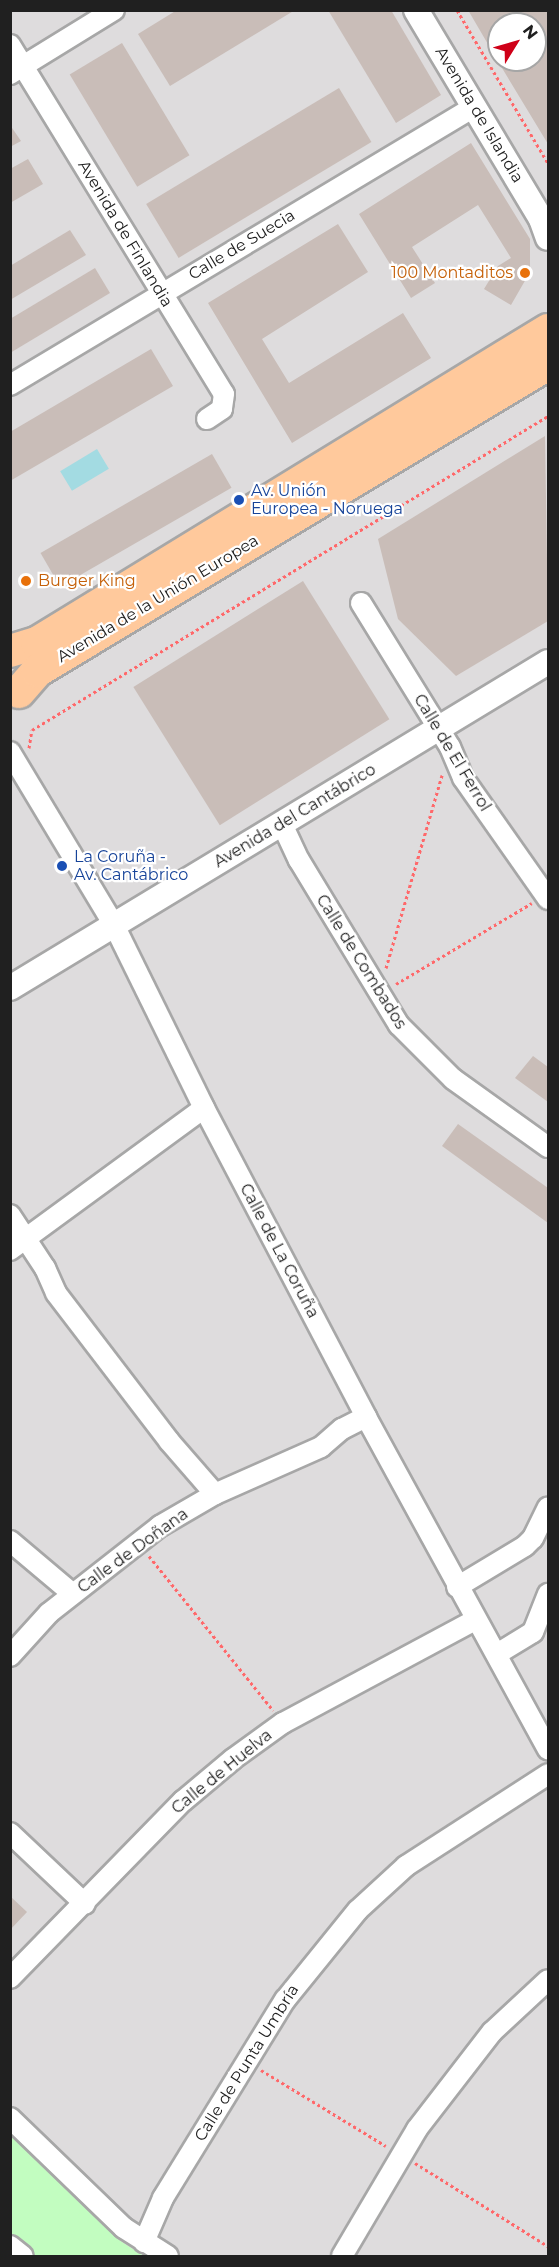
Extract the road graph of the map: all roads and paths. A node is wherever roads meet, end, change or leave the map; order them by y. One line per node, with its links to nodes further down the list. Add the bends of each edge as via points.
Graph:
1 (114, 10): 5 (street)
2 (416, 10): 6 (street, Avenida de Islandia)
3 (457, 10): 7 (path)
4 (10, 45): 5 (street, Avenida de Finlandia)
5 (17, 70): 9 (street, Avenida de Finlandia)
6 (474, 107): 8 (street, Avenida de Islandia); 9 (street, Calle de Suecia)
7 (549, 163)
8 (546, 227)
9 (161, 294): 12 (street, Calle de Suecia); 14 (street, Avenida de Finlandia, via 224,394 222,409)
10 (549, 330): 16 (main road, Avenida de la Unión Europea, via 37,643)
11 (549, 364): 18 (main road, Avenida de la Unión Europea, via 37,671)
12 (10, 385)
13 (549, 416): 20 (path, via 32,730 28,752)
14 (207, 419)
15 (361, 603): 19 (street, Calle de El Ferrol)
16 (10, 651)
17 (549, 662): 19 (street, Avenida del Cantábrico)
18 (14, 691)
19 (445, 738): 21 (street, Avenida del Cantábrico); 22 (street, Calle de El Ferrol, via 463,778); 25 (path)
20 (13, 756): 23 (street, Calle de La Coruña)
21 (282, 824): 23 (street, Avenida del Cantábrico); 25 (street, Calle de Combados)
22 (547, 897): 25 (path)
23 (114, 925): 24 (street, Avenida del Cantábrico); 26 (street, Calle de La Coruña)
24 (10, 988)
25 (378, 995): 27 (street, Calle de Combados, via 418,1047 453,1080)
26 (204, 1108): 29 (street); 31 (street, Calle de La Coruña)
27 (549, 1147)
28 (10, 1215): 29 (street)
29 (27, 1239): 30 (street); 32 (street, via 56,1293 169,1441)
30 (10, 1250)
31 (366, 1418): 32 (street, Calle de Doñana, via 342,1429 321,1447); 36 (street, Calle de La Coruña)
32 (215, 1494): 35 (street, Calle de Doñana)
33 (549, 1507): 36 (street, via 533,1539 525,1546)
34 (10, 1541): 37 (street)
35 (139, 1543): 37 (street, Calle de Doñana); 42 (path)
36 (457, 1587): 39 (street, Calle de La Coruña)
37 (73, 1594): 41 (street, Calle de Doñana, via 49,1613)
38 (549, 1594): 40 (street, via 533,1632)
39 (475, 1620): 40 (street, Calle de La Coruña); 42 (street, Calle de Huelva)
40 (497, 1654): 43 (street, Calle de La Coruña)
41 (10, 1656)
42 (283, 1723): 46 (street, Calle de Huelva, via 183,1801)
43 (549, 1749)
44 (549, 1774): 50 (street, Calle de Punta Umbría, via 406,1866 358,1910 285,2000 163,2198)
45 (10, 1833): 46 (street)
46 (85, 1904): 47 (street, Calle de Huelva)
47 (10, 1978)
48 (549, 1980): 54 (street, via 492,2032 417,2128)
49 (10, 2118): 50 (street)
50 (144, 2242): 53 (street)
51 (10, 2246): 52 (street)
52 (23, 2256)
53 (168, 2256)
54 (342, 2256)

